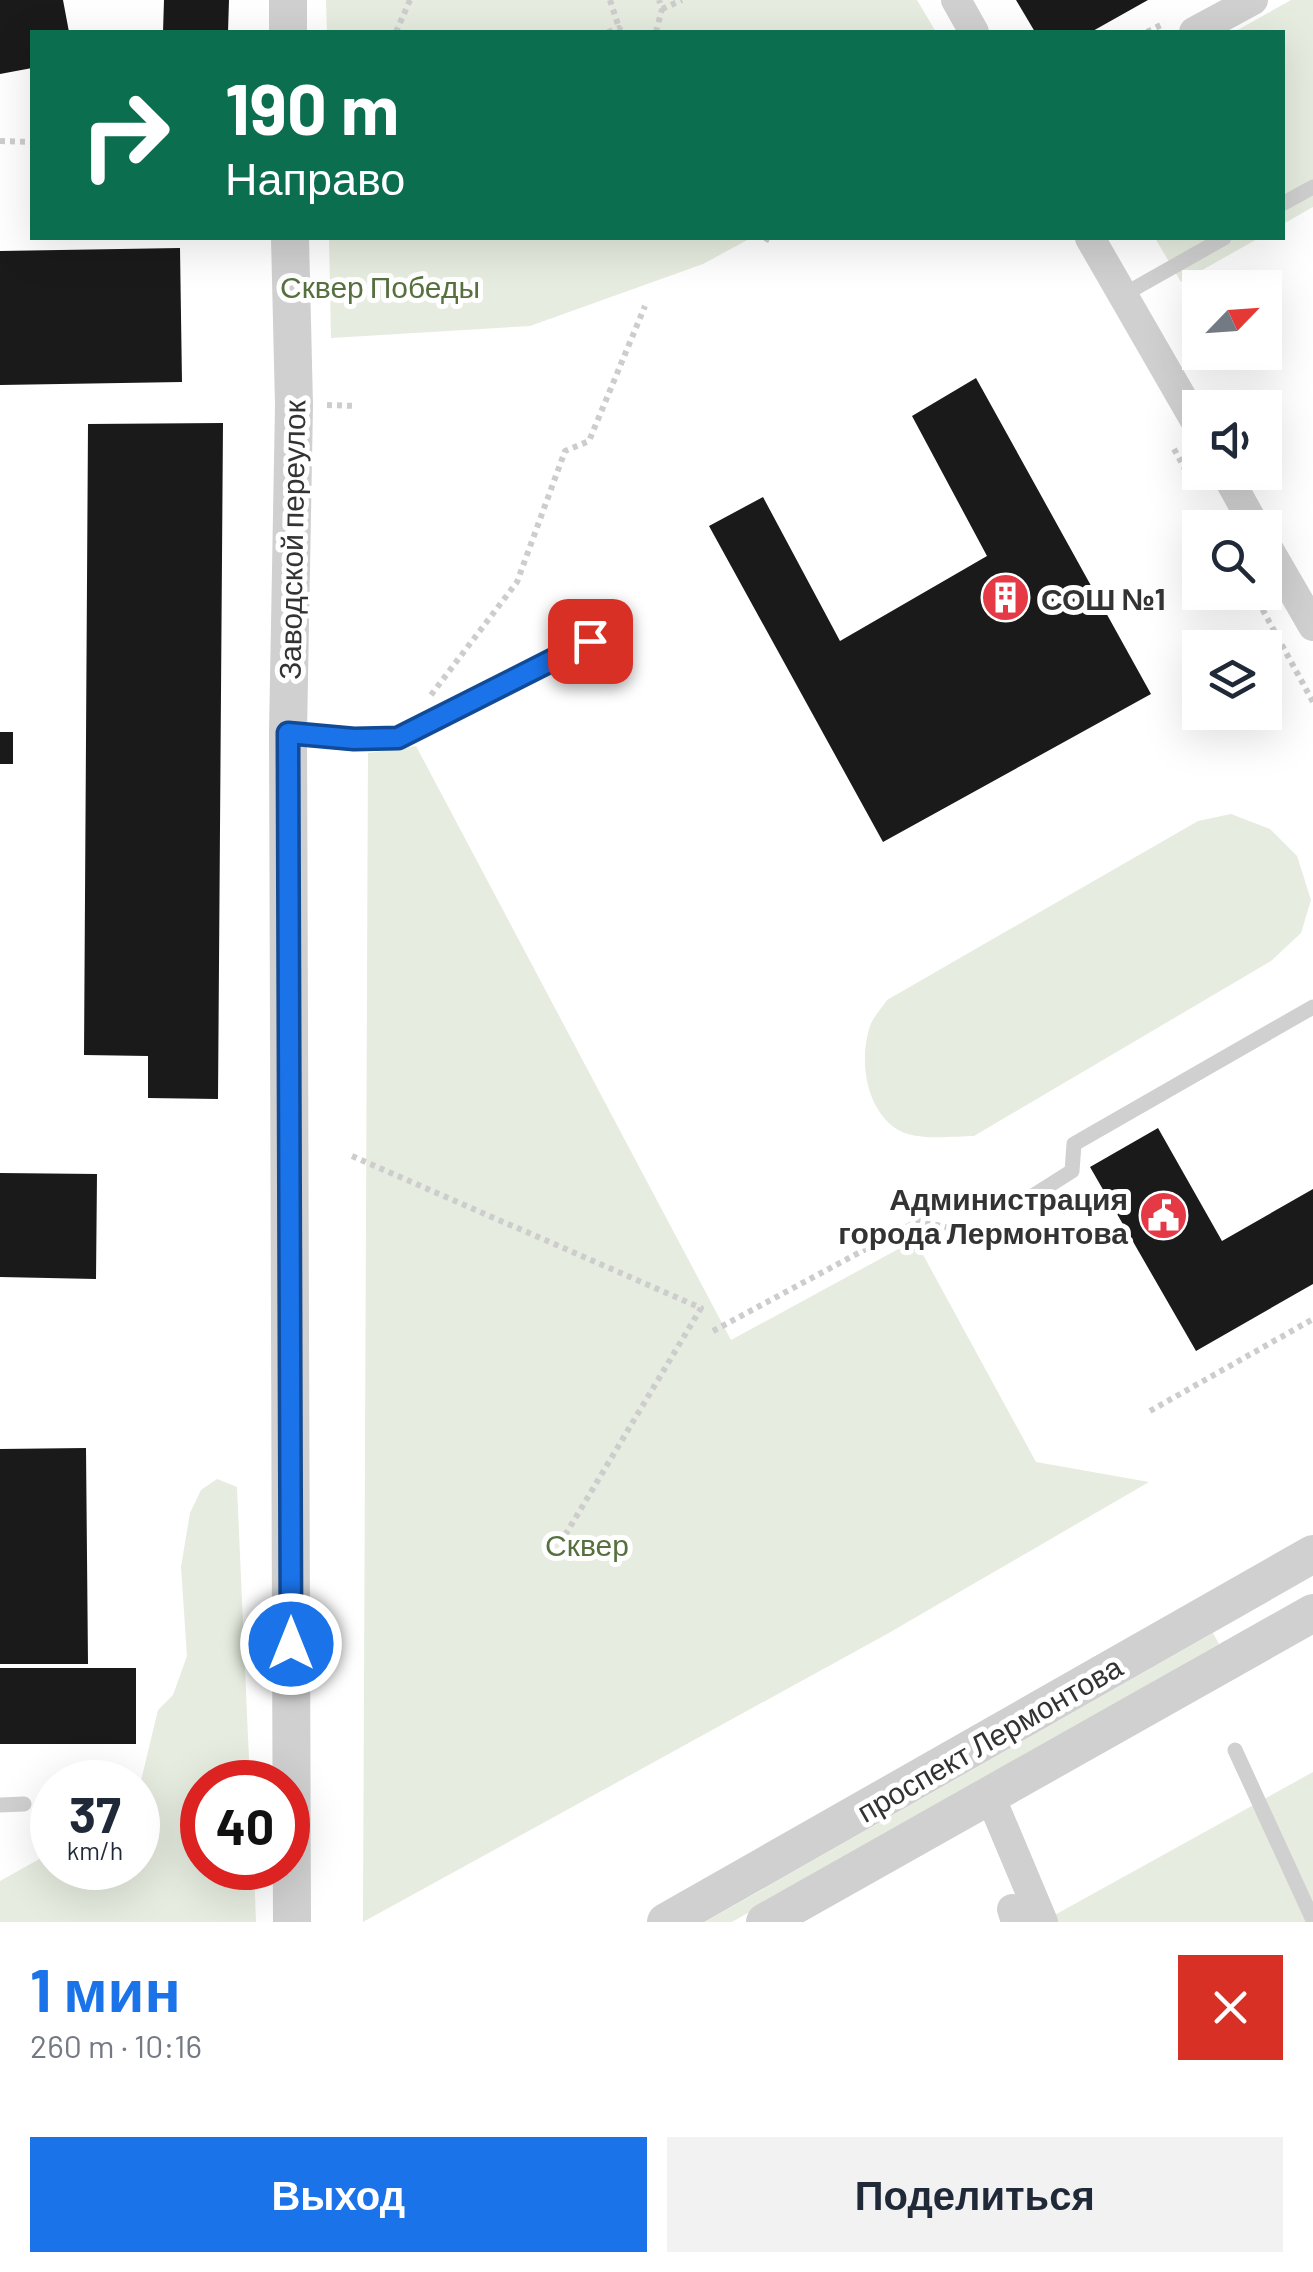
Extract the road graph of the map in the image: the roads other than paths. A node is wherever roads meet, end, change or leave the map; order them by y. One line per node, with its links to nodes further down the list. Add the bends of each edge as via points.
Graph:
1 (288, 0): 4 (street)
2 (956, 0): 5 (street)
3 (1253, 0): 6 (street)
4 (288, 30)
5 (973, 30)
6 (1198, 30)
7 (1313, 187): 8 (lane)
8 (1285, 202)
9 (290, 240): 17 (street, Заводской переулок)
10 (1091, 240): 12 (street)
11 (1220, 240): 12 (lane)
12 (1123, 295): 13 (street)
13 (1182, 398)
14 (1282, 572): 15 (street)
15 (1313, 626)
16 (590, 641): 17 (lane, via 398,738)
17 (288, 733): 28 (street, Заводской переулок)
18 (1313, 1007): 19 (lane, via 1074,1144 1072,1171)
19 (1031, 1197)
20 (1313, 1554): 29 (street, проспект Лермонтова)
21 (1313, 1614): 23 (street, проспект Лермонтова)
22 (1235, 1750): 27 (lane)
23 (990, 1796): 26 (street); 30 (street, проспект Лермонтова)
24 (24, 1804): 25 (lane)
25 (0, 1805)
26 (1019, 1919)
27 (1313, 1920)
28 (292, 1922)
29 (666, 1922)
30 (765, 1922)

